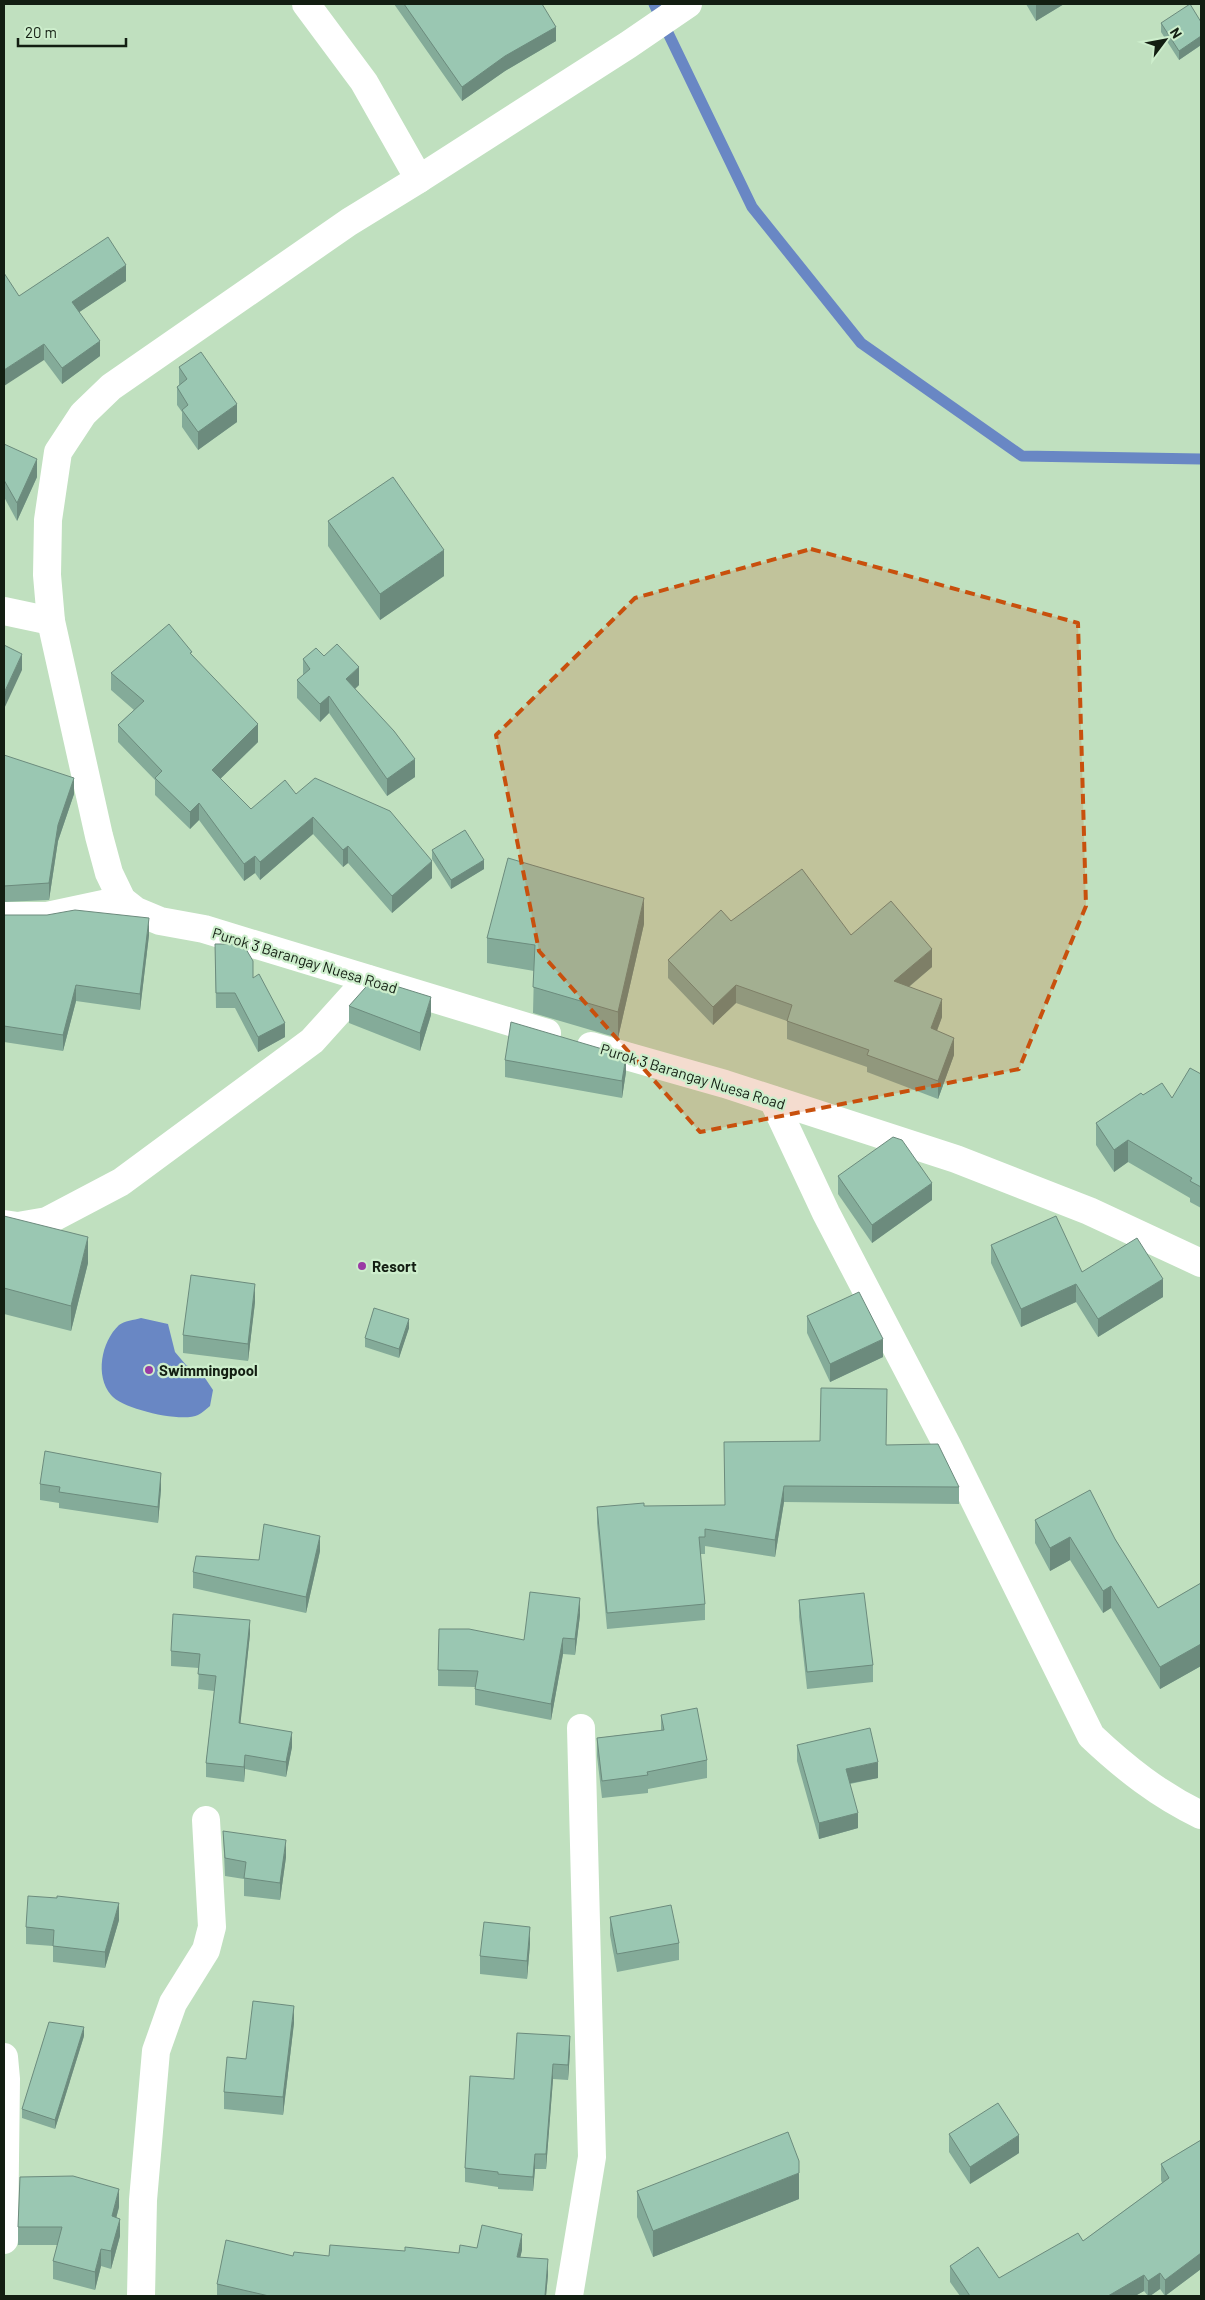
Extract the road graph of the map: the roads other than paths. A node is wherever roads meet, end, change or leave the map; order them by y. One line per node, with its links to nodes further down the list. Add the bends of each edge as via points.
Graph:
1 (306, 4): 3 (street, via 364,82)
2 (688, 4): 3 (street)
3 (419, 179): 5 (street, via 349,222 111,387 83,414 58,452 48,520 47,574)
4 (4, 610): 5 (street)
5 (51, 621): 6 (street, via 99,836 109,873)
6 (122, 900): 7 (street, via 47,916); 8 (street, Purok 3 Barangay Nuesa Road, via 136,911 160,921 204,930)
7 (4, 916)
8 (368, 979): 9 (street, Purok 3 Barangay Nuesa Road); 10 (street, via 312,1041 121,1182 47,1221 18,1226)
9 (772, 1100): 11 (street, Purok 3 Barangay Nuesa Road, via 956,1159 1090,1211); 13 (street, via 1091,1736 1126,1770 1174,1802)
10 (4, 1224)
11 (1201, 1263)
12 (581, 1728): 18 (street, via 592,2157)
13 (1201, 1815)
14 (206, 1820): 17 (street, via 212,1927 206,1950 173,2003 156,2051 143,2200)
15 (4, 2057): 16 (street)
16 (4, 2240)
17 (141, 2296)
18 (569, 2296)

